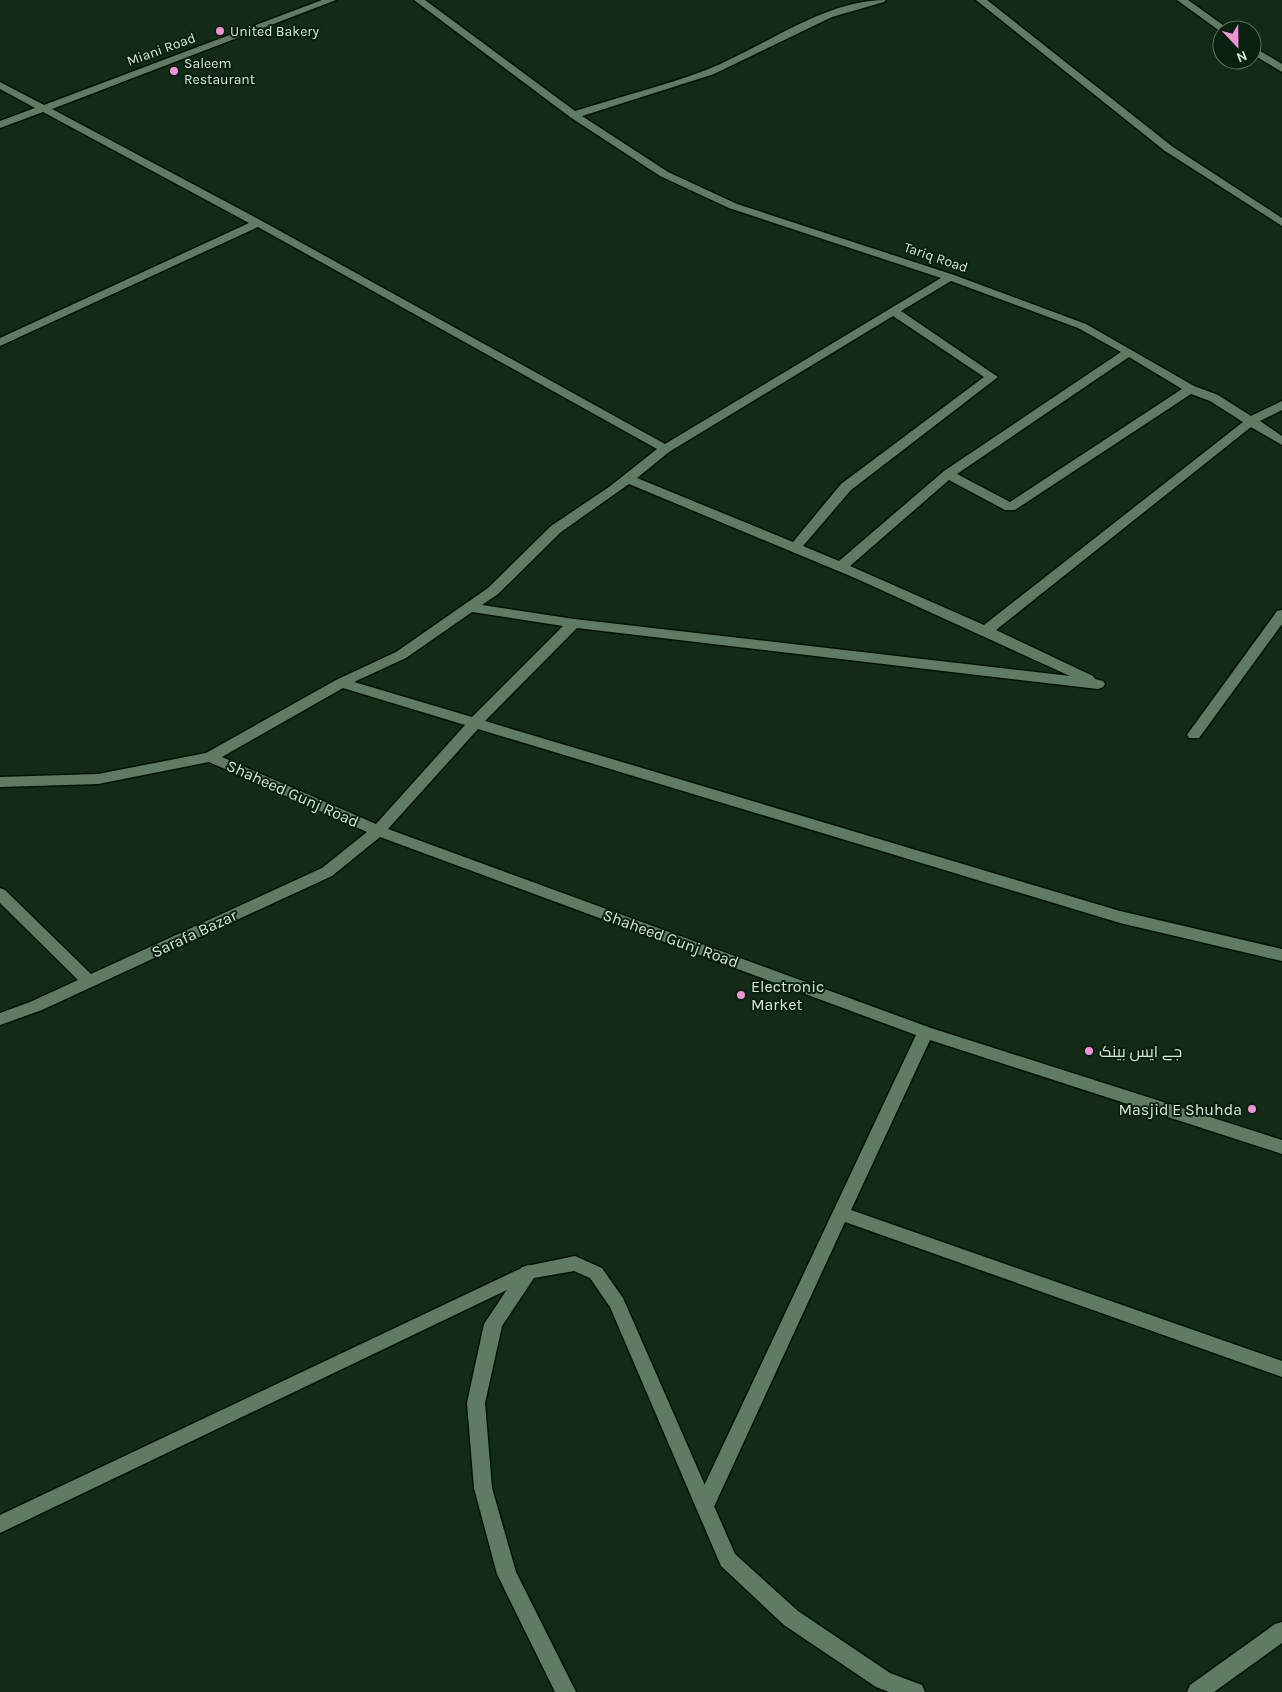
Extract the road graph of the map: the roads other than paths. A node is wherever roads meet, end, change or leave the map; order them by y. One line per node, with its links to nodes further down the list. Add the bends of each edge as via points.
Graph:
1 (331, 0): 10 (street, Miani Road)
2 (419, 0): 11 (street, Tariq Road)
3 (880, 0): 11 (street, via 829,15 710,72)
4 (982, 0): 14 (street, via 1170,149)
5 (1182, 0): 6 (street)
6 (1212, 21)
7 (1262, 56): 8 (street)
8 (1282, 69)
9 (0, 85): 10 (street)
10 (42, 108): 12 (street, Miani Road); 13 (street)
11 (574, 115): 15 (street, Tariq Road, via 664,174 733,206)
12 (0, 125)
13 (258, 222): 17 (street); 23 (street)
14 (1282, 223)
15 (950, 277): 16 (street); 18 (street, Tariq Road, via 1082,326)
16 (892, 311): 23 (street); 26 (street, via 992,377 846,487)
17 (0, 342)
18 (1130, 352): 19 (street, Tariq Road); 24 (street)
19 (1190, 389): 21 (street, Tariq Road, via 1214,398); 24 (street, via 1010,507)
20 (1282, 405): 21 (street)
21 (1251, 421): 22 (street, Tariq Road); 31 (street)
22 (1282, 441)
23 (665, 449): 25 (street)
24 (948, 474): 27 (street)
25 (628, 479): 26 (street); 28 (street, via 556,529 493,591)
26 (795, 547): 27 (street)
27 (841, 567): 31 (street)
28 (470, 607): 30 (street); 32 (street, via 401,655)
29 (1282, 614): 34 (street)
30 (574, 623): 31 (street, via 1098,684); 33 (street, Sarafa Bazar)
31 (987, 630)
32 (341, 683): 33 (street); 35 (street)
33 (476, 723): 37 (street, Sarafa Bazar); 39 (street, via 1120,917)
34 (1194, 735)
35 (210, 757): 36 (street, via 98,780); 37 (street, Shaheed Gunj Road)
36 (0, 782)
37 (378, 831): 40 (street, Sarafa Bazar, via 327,872); 42 (street, Shaheed Gunj Road)
38 (0, 894): 40 (street)
39 (1282, 955)
40 (88, 982): 41 (street, Sarafa Bazar)
41 (0, 1020)
42 (925, 1032): 43 (street, Shaheed Gunj Road); 44 (street)
43 (1282, 1147)
44 (840, 1213): 46 (street); 47 (street)
45 (528, 1272): 47 (street, via 575,1262 596,1273 617,1303); 48 (street); 50 (street, via 493,1324 476,1402 483,1488 507,1574)
46 (1282, 1369)
47 (705, 1505): 51 (street, via 728,1560 791,1618 883,1680)
48 (0, 1524)
49 (1282, 1631): 52 (street)
50 (566, 1692)
51 (915, 1692)
52 (1197, 1692)

